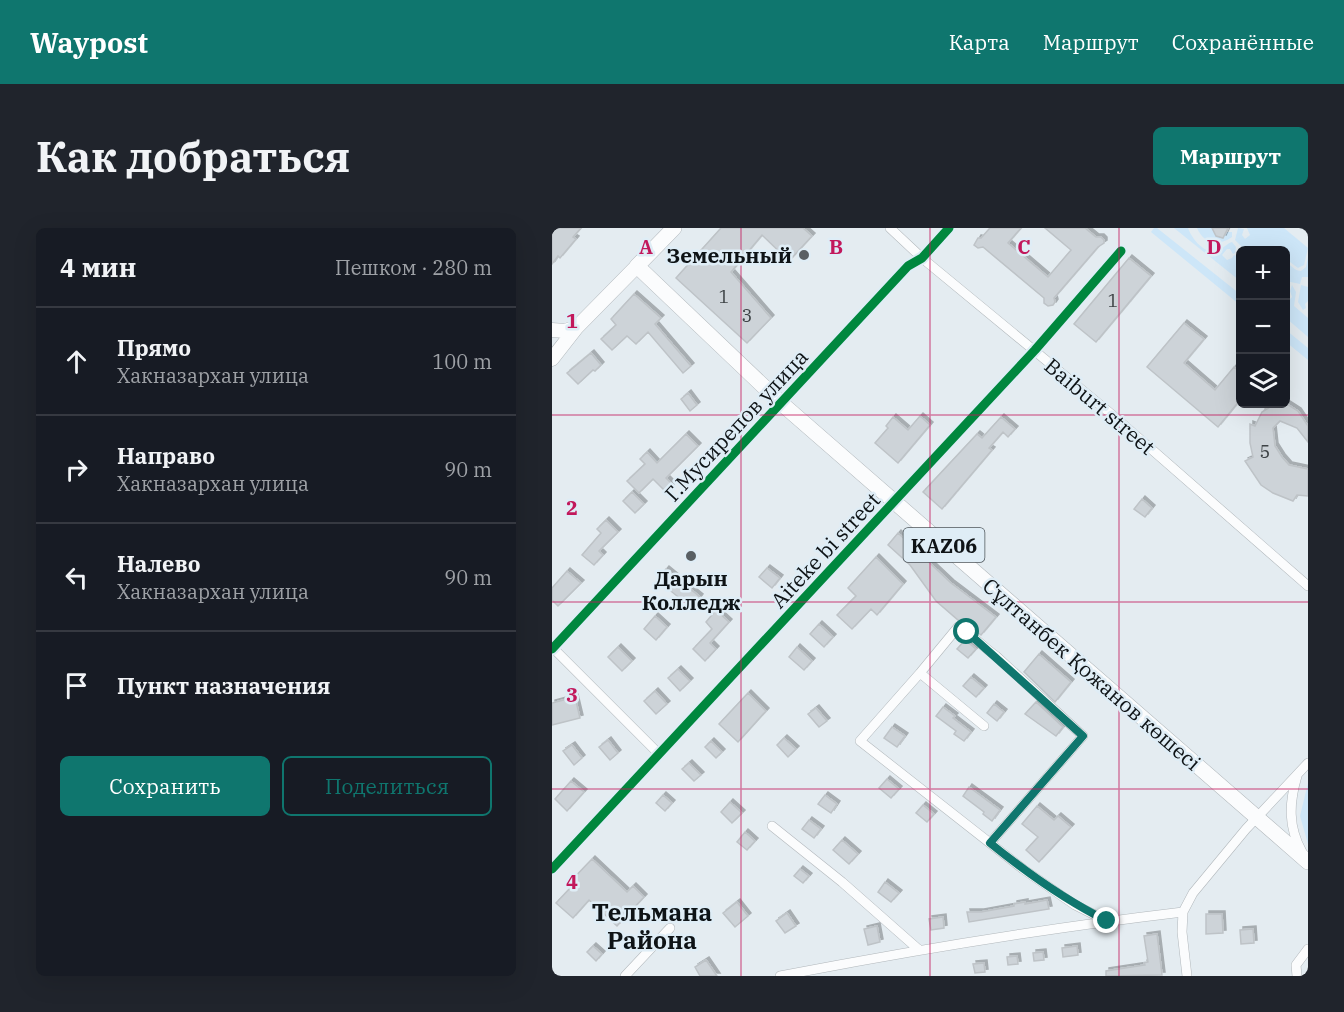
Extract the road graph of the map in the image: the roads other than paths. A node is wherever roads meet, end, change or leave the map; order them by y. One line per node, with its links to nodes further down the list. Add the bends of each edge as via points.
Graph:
1 (674, 228): 6 (main road)
2 (890, 228): 5 (street, Baiburt street)
3 (950, 228): 5 (street, Г.Мусирепов улица)
4 (1121, 251): 9 (street, Aiteke bi street)
5 (922, 258): 9 (street, Baiburt street); 11 (street, Г.Мусирепов улица, via 908,266)
6 (637, 266): 7 (main road); 11 (main road, Сұлтанбек Қожанов көшесі / KАZ06)
7 (577, 327): 8 (main road); 10 (main road)
8 (552, 330)
9 (1035, 350): 12 (street, Aiteke bi street); 13 (street, Baiburt street)
10 (552, 359)
11 (781, 403): 12 (main road, Сұлтанбек Қожанов көшесі / KАZ06); 14 (street, Г.Мусирепов улица)
12 (894, 502): 17 (street, Aiteke bi street); 20 (main road, Сұлтанбек Қожанов көшесі / KАZ06)
13 (1308, 586)
14 (553, 648): 17 (street)
15 (920, 673): 16 (street); 22 (street, via 860,741); 22 (street, via 958,627 996,656 1083,736)
16 (984, 726)
17 (659, 754): 24 (street, Aiteke bi street)
18 (1308, 763): 19 (street)
19 (1298, 775): 20 (street); 23 (street, via 1290,821)
20 (1257, 818): 23 (main road, Сұлтанбек Қожанов көшесі / KАZ06); 25 (street, via 1193,893)
21 (772, 826): 28 (street)
22 (990, 843): 26 (street, via 1056,893)
23 (1308, 862)
24 (552, 869)
25 (1183, 912): 26 (street); 32 (street)
26 (1107, 921): 28 (street)
27 (670, 928): 30 (street)
28 (918, 949): 31 (street)
29 (1308, 949): 33 (street, via 1296,965)
30 (625, 976)
31 (780, 976)
32 (1187, 976)
33 (1297, 976)

